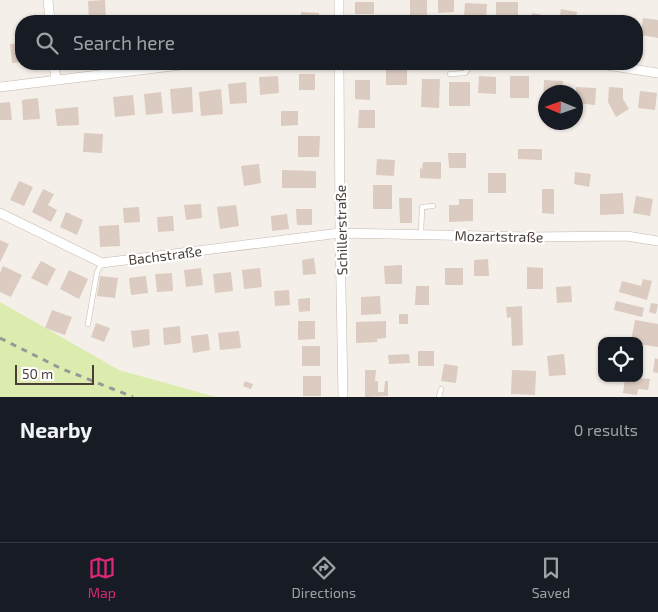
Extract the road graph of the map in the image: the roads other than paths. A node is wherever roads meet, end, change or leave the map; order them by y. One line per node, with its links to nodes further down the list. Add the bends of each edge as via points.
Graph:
1 (48, 0): 3 (street)
2 (339, 0): 4 (street)
3 (49, 15)
4 (339, 15)
5 (55, 70): 12 (street)
6 (139, 70): 12 (street)
7 (339, 70): 16 (street, Schillerstraße)
8 (467, 70): 11 (lane)
9 (643, 70): 10 (street)
10 (658, 72)
11 (450, 74)
12 (56, 80): 13 (street)
13 (0, 87)
14 (433, 206): 17 (lane, via 422,206)
15 (0, 213): 19 (street)
16 (340, 233): 17 (street, Mozartstraße); 19 (street, Bachstraße); 22 (street, Schillerstraße)
17 (421, 235): 18 (street, Mozartstraße, via 627,236)
18 (658, 242)
19 (102, 263): 20 (lane, via 97,272)
20 (88, 324)
21 (442, 389): 23 (lane)
22 (343, 397)
23 (439, 397)

